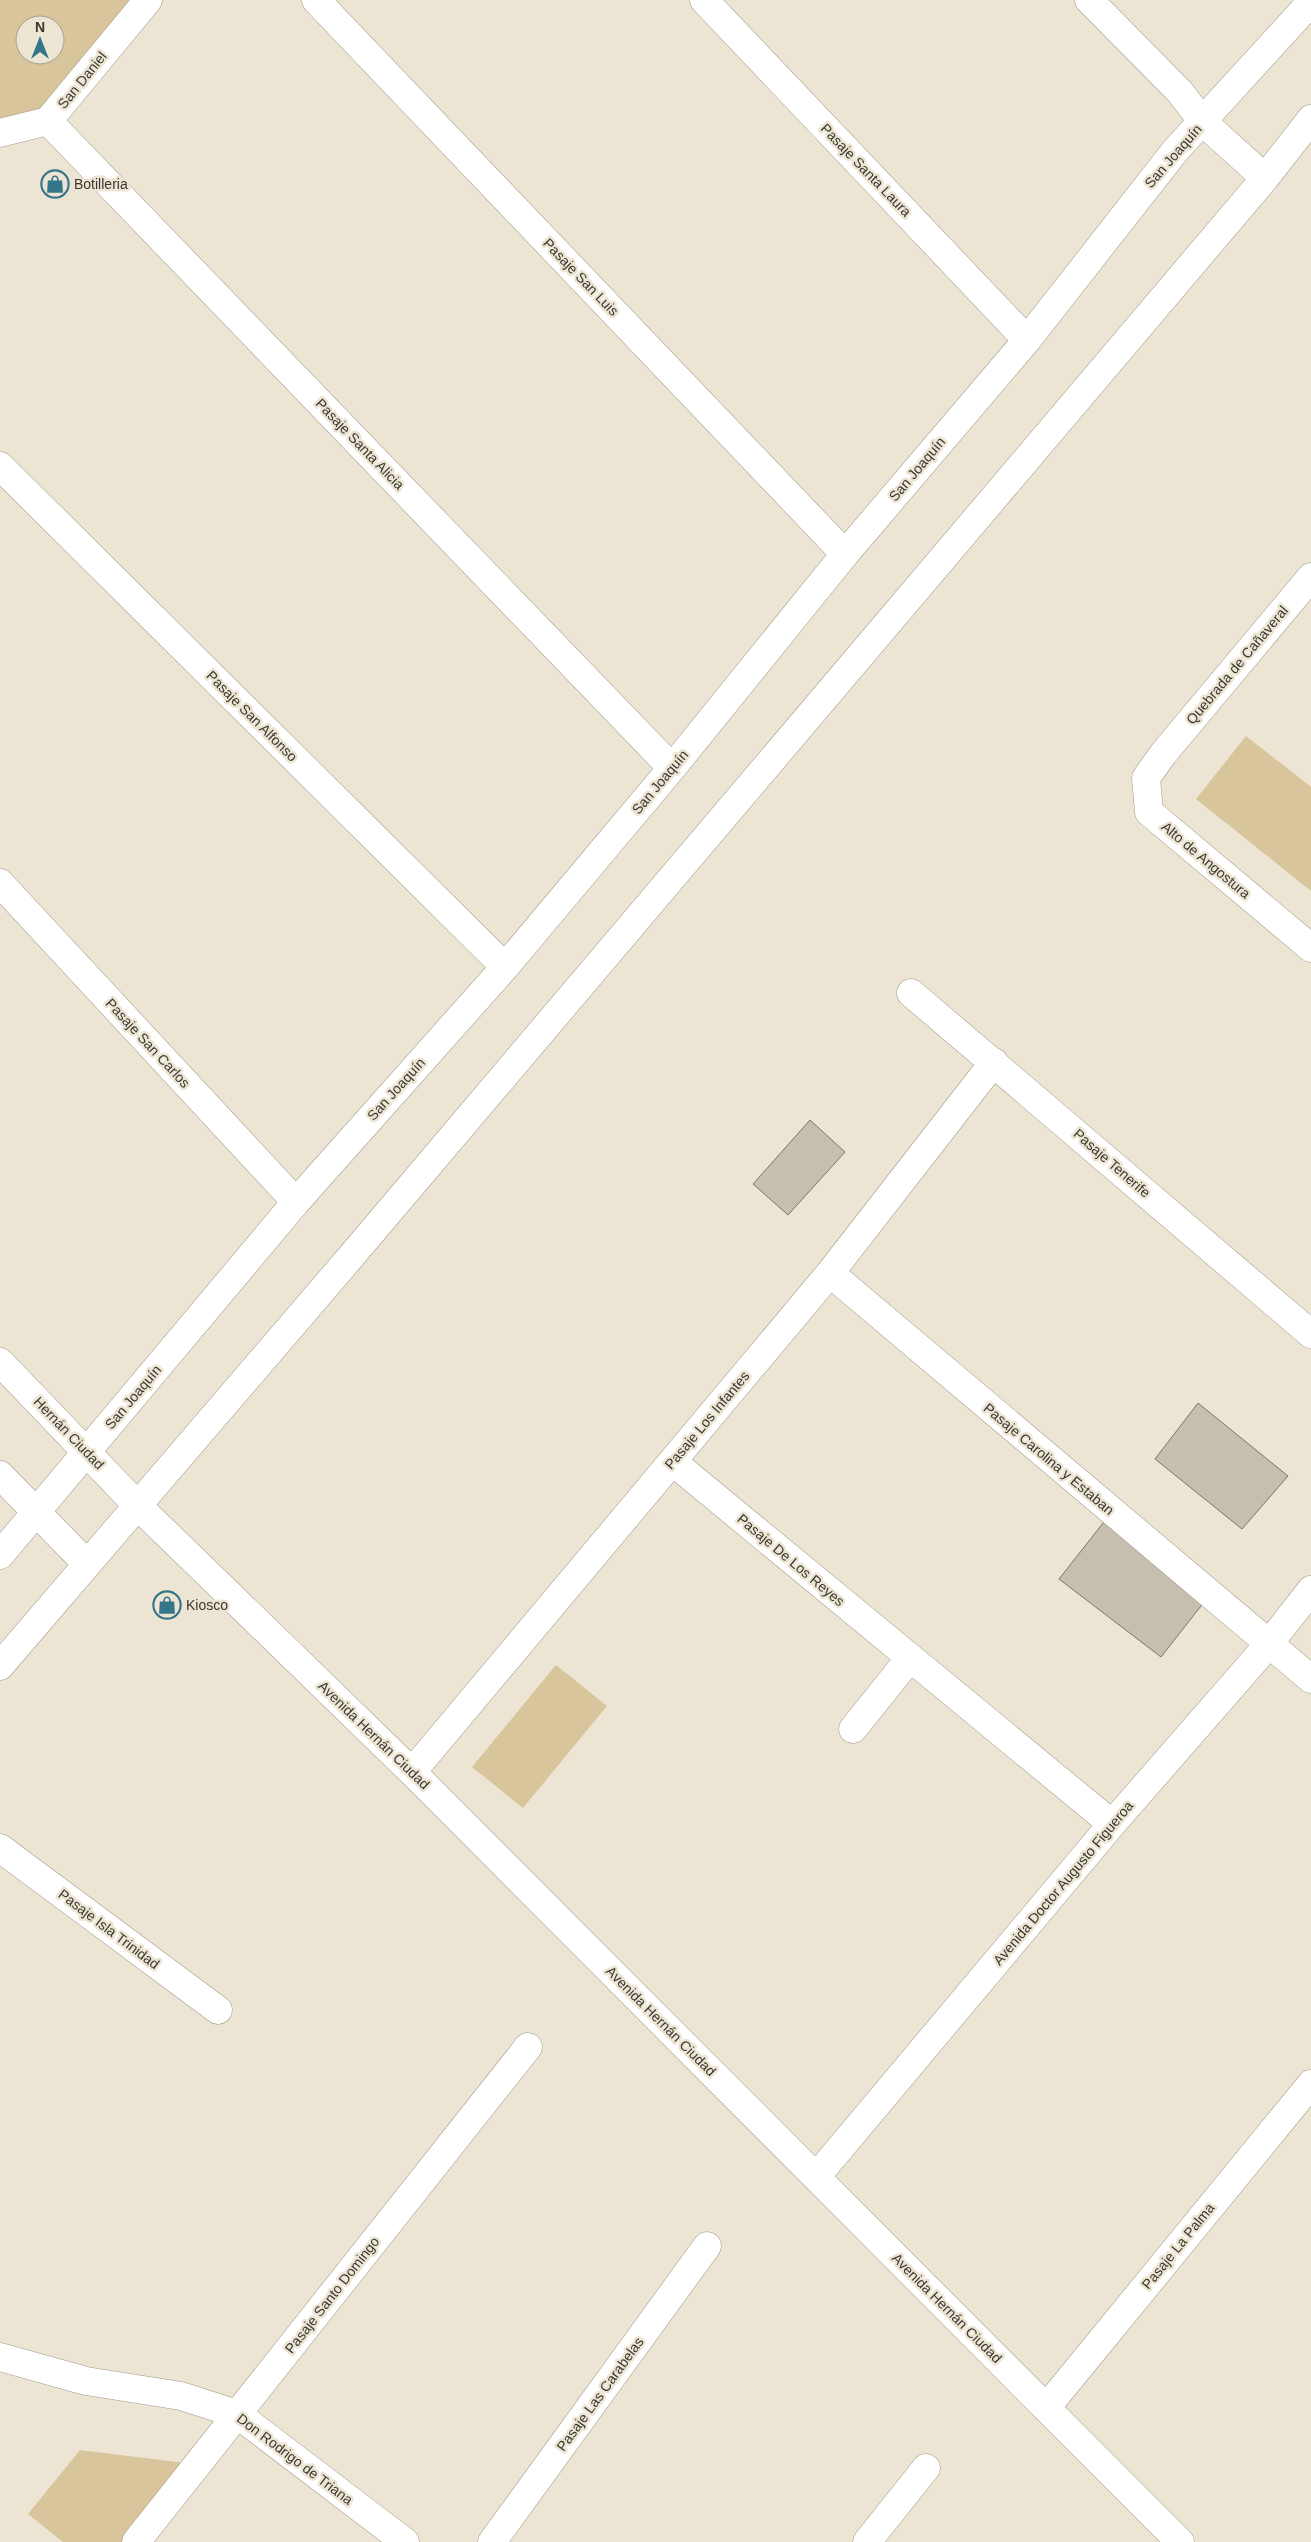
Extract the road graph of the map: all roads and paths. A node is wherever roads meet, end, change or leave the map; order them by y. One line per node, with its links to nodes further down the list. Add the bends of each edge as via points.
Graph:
1 (148, 0): 7 (street, San Daniel)
2 (316, 0): 13 (street, Pasaje San Luis)
3 (704, 0): 11 (street, Pasaje Santa Laura)
4 (1089, 0): 8 (street, via 1180,92)
5 (1311, 2): 8 (street, San Joaquín)
6 (1311, 119): 10 (street)
7 (48, 121): 9 (street, San Daniel); 16 (street, Pasaje Santa Alicia)
8 (1203, 122): 10 (street); 11 (street, San Joaquín, via 1175,151)
9 (0, 133)
10 (1265, 178): 29 (street)
11 (1027, 340): 13 (street, San Joaquín)
12 (0, 466): 19 (street, Pasaje San Alfonso)
13 (846, 554): 16 (street, San Joaquín)
14 (1311, 577): 15 (street, Quebrada de Cañaveral)
15 (1163, 754): 18 (street, Alto de Angostura, via 1146,778 1150,812)
16 (672, 768): 19 (street, San Joaquín)
17 (0, 883): 22 (street, Pasaje San Carlos)
18 (1311, 948)
19 (505, 967): 22 (street, San Joaquín)
20 (911, 993): 21 (street, Pasaje Tenerife)
21 (994, 1062): 23 (street, Pasaje Los Infantes); 24 (street, Pasaje Tenerife)
22 (296, 1202): 26 (street, San Joaquín)
23 (830, 1273): 27 (street, Pasaje Los Infantes); 34 (street, Pasaje Carolina y Estaban)
24 (1311, 1334)
25 (0, 1362): 26 (street, Hernán Ciudad)
26 (87, 1452): 29 (street, Hernán Ciudad); 30 (street, San Joaquín)
27 (673, 1462): 35 (street, Pasaje De Los Reyes); 39 (street, Pasaje Los Infantes)
28 (0, 1475): 30 (street)
29 (137, 1505): 32 (street); 39 (street, Avenida Hernán Ciudad)
30 (35, 1512): 31 (street, San Joaquín); 32 (street)
31 (0, 1555)
32 (86, 1563): 36 (street)
33 (1311, 1590): 34 (street, Avenida Doctor Augusto Figueroa)
34 (1268, 1645): 37 (street, Pasaje Carolina y Estaban); 40 (street, Avenida Doctor Augusto Figueroa)
35 (910, 1658): 38 (street); 40 (street, Pasaje De Los Reyes)
36 (0, 1666)
37 (1311, 1679)
38 (853, 1729)
39 (412, 1772): 45 (street, Avenida Hernán Ciudad)
40 (1112, 1824): 45 (street, Avenida Doctor Augusto Figueroa)
41 (0, 1848): 42 (street, Pasaje Isla Trinidad)
42 (218, 2010)
43 (528, 2047): 49 (street, Pasaje Santo Domingo)
44 (1311, 2084): 48 (street, Pasaje La Palma)
45 (816, 2177): 48 (street, Avenida Hernán Ciudad)
46 (707, 2246): 53 (street, Pasaje Las Carabelas)
47 (0, 2357): 49 (street, Don Rodrigo de Triana, via 86,2381 182,2396)
48 (1046, 2408): 55 (street, Avenida Hernán Ciudad)
49 (237, 2414): 51 (street, Pasaje Santo Domingo); 52 (street, Don Rodrigo de Triana)
50 (926, 2468): 54 (street)
51 (136, 2542)
52 (405, 2542)
53 (492, 2542)
54 (867, 2542)
55 (1180, 2542)

